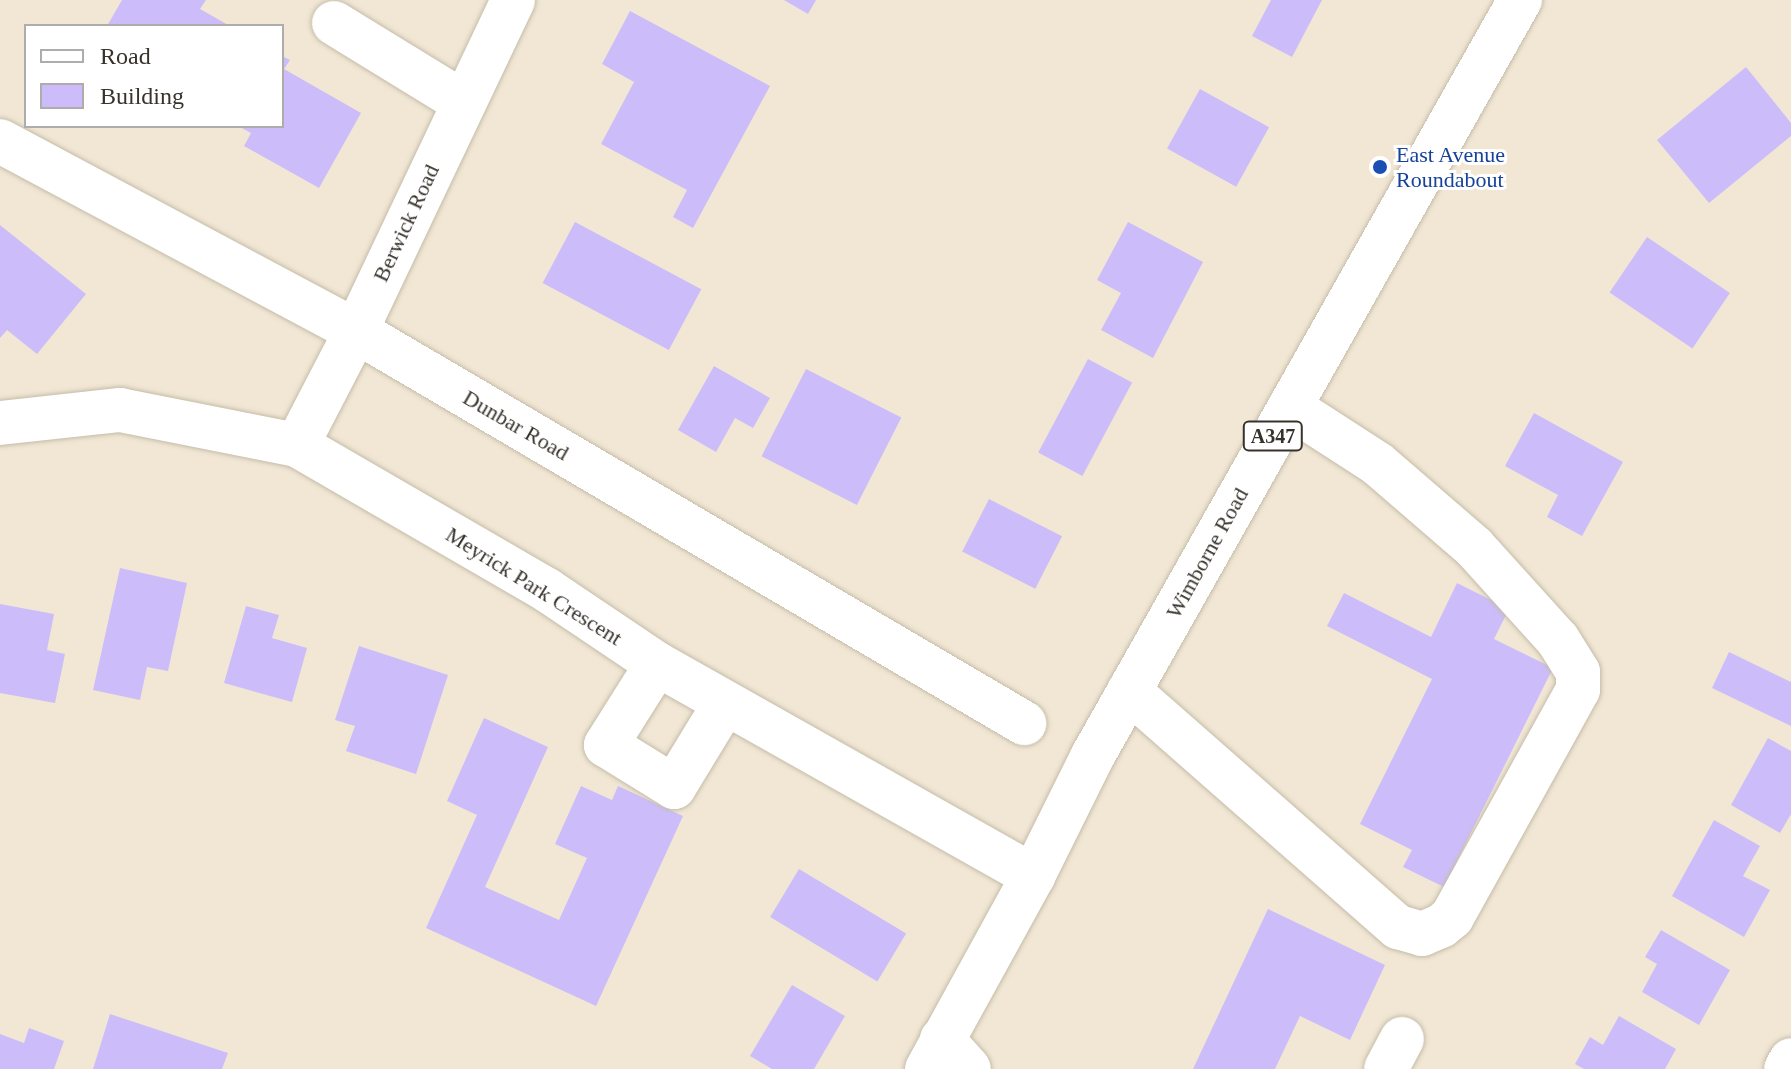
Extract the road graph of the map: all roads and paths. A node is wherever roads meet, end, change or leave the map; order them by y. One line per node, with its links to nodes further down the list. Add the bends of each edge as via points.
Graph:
1 (513, 0): 4 (street, Berwick Road)
2 (1520, 0): 7 (street, Wimborne Road / A347)
3 (334, 23): 4 (street)
4 (463, 102): 6 (street, Berwick Road)
5 (0, 141): 6 (street, Dunbar Road)
6 (356, 331): 9 (street, Berwick Road); 13 (street, Dunbar Road)
7 (1290, 407): 11 (street, Wimborne Road / A347); 11 (street, via 1378,464 1474,547 1558,640 1578,672 1578,690 1452,917 1422,934 1398,927)
8 (0, 423): 9 (street, Meyrick Park Crescent, via 120,410)
9 (297, 445): 10 (street, Meyrick Park Crescent, via 547,590)
10 (657, 664): 12 (street, Meyrick Park Crescent); 12 (street, via 606,745 674,787)
11 (1129, 691): 14 (street, Wimborne Road / A347)
12 (725, 703): 14 (street, Meyrick Park Crescent)
13 (1024, 723)
14 (1033, 876): 15 (street, Wimborne Road / A347)
15 (946, 1059)
16 (1791, 1060): 17 (street)
17 (1786, 1069)

